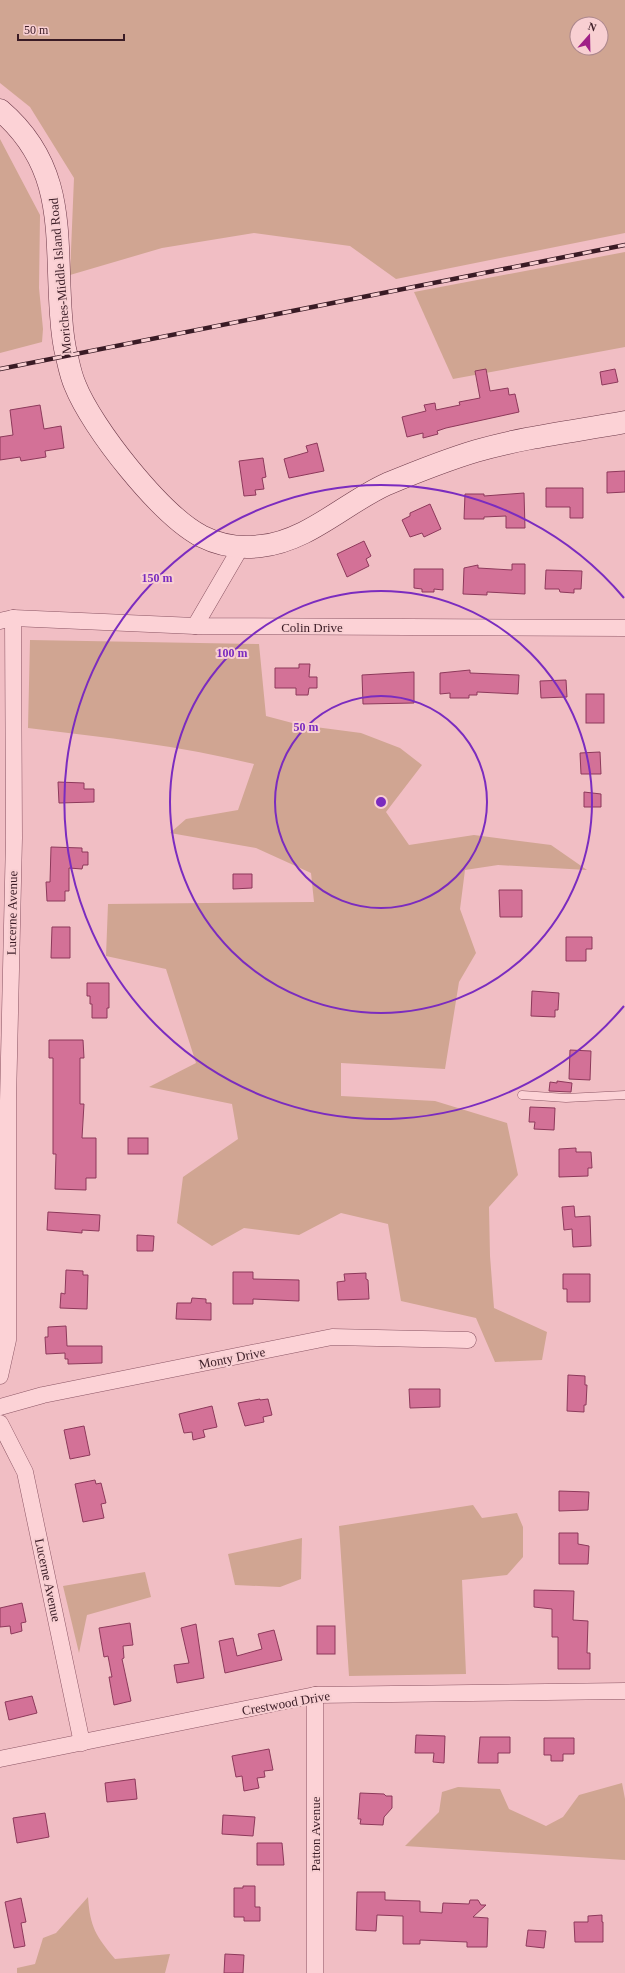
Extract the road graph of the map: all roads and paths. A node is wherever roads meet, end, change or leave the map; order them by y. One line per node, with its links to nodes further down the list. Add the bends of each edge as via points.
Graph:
1 (0, 110): 3 (main road, Moriches-Middle Island Road, via 30,142 52,191 59,246 58,285 63,339 74,384 82,400 122,459 172,514 200,535 222,544)
2 (625, 422): 3 (main road, Moriches-Middle Island Road, via 478,451 384,486 294,537 273,544)
3 (242, 547): 5 (street)
4 (6, 620): 5 (street, Colin Drive); 10 (street, Lucerne Avenue, via 14,838 8,1109 8,1340)
5 (195, 626): 6 (street, Colin Drive)
6 (625, 628)
7 (522, 1095): 8 (lane, via 566,1098)
8 (625, 1095)
9 (468, 1340): 11 (street, Monty Drive, via 332,1338 43,1395)
10 (0, 1376)
11 (0, 1407)
12 (0, 1423): 15 (street, Lucerne Avenue, via 25,1472)
13 (625, 1691): 14 (street, Crestwood Drive)
14 (315, 1695): 15 (street, Crestwood Drive); 17 (street, Patton Avenue)
15 (82, 1743): 16 (street, Crestwood Drive)
16 (0, 1759)
17 (315, 1973)

